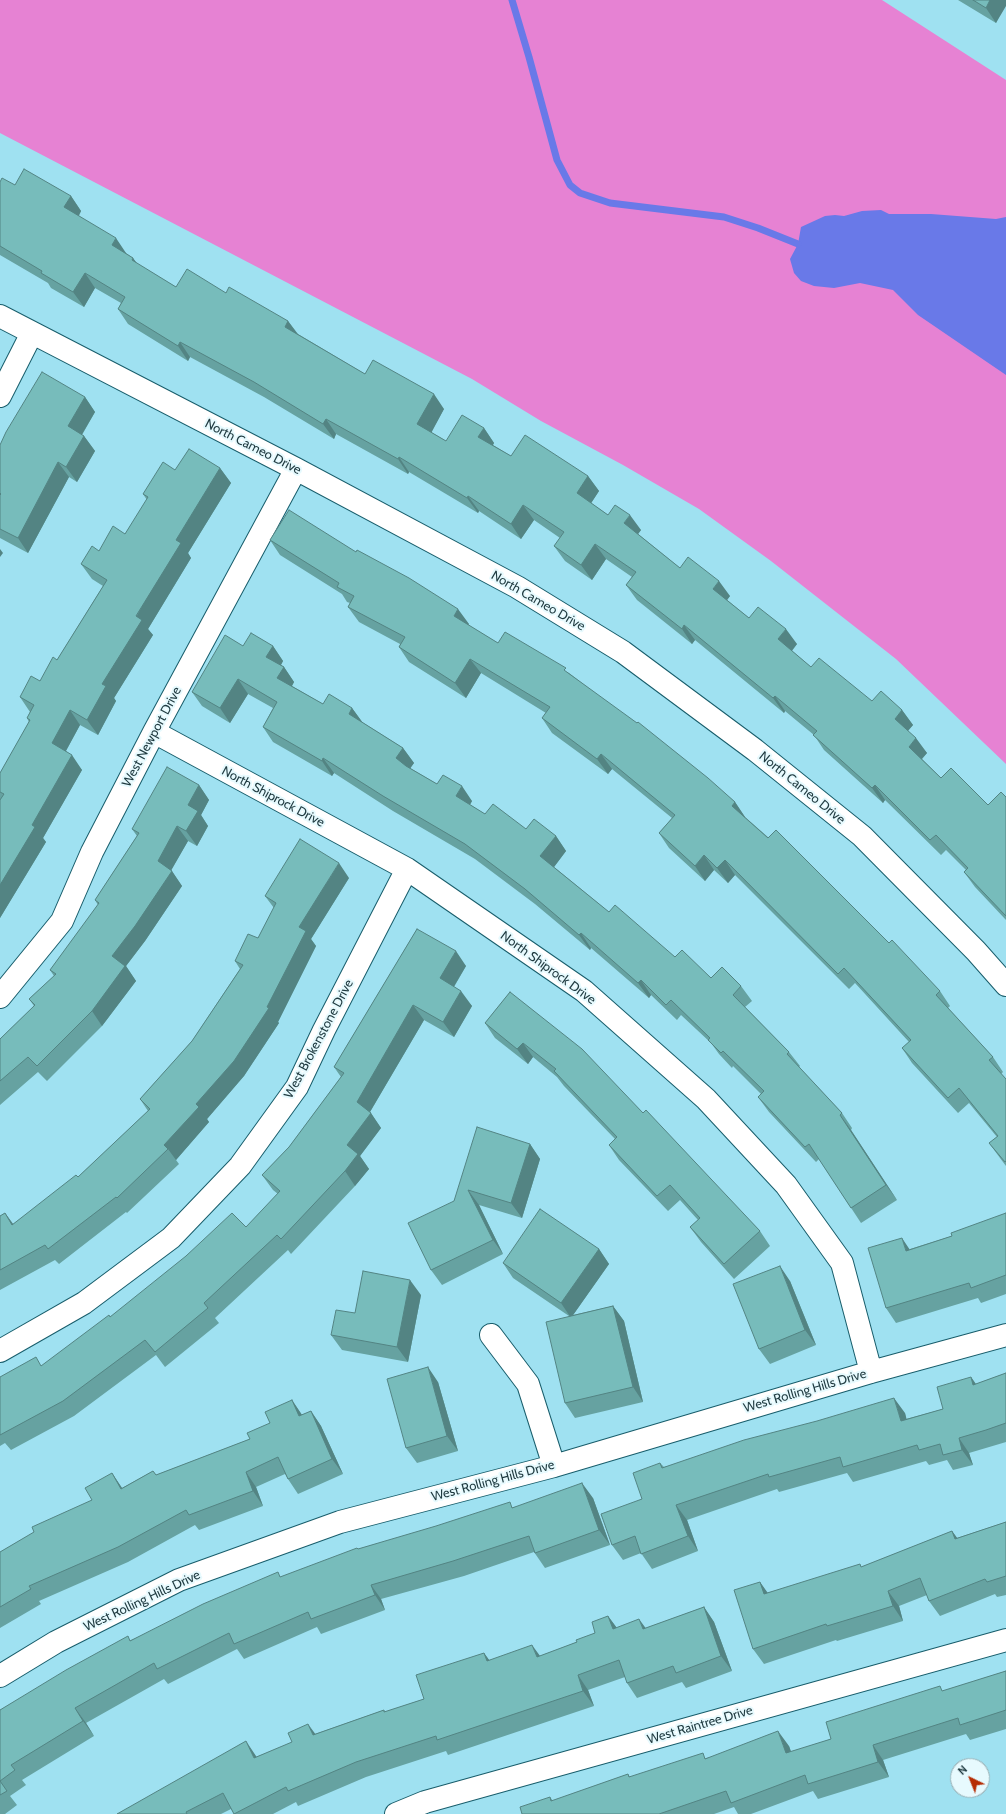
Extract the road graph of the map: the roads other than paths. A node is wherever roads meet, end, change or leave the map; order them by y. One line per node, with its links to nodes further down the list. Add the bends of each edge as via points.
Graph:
1 (0, 316): 2 (street, North Cameo Drive)
2 (32, 333): 3 (street); 4 (street, North Cameo Drive)
3 (0, 396)
4 (296, 469): 5 (street, West Newport Drive); 7 (street, North Cameo Drive, via 517,587 623,652 755,750 862,836)
5 (154, 732): 6 (street, North Shiprock Drive); 8 (street, West Newport Drive, via 92,852 62,921)
6 (407, 869): 11 (street, West Brokenstone Drive, via 297,1087 240,1166 171,1238 84,1303); 12 (street, North Shiprock Drive, via 584,991 706,1099 786,1185 842,1263)
7 (1006, 985)
8 (0, 997)
9 (491, 1335): 13 (street, via 528,1384)
10 (1006, 1335): 12 (street, West Rolling Hills Drive)
11 (0, 1351)
12 (871, 1372): 13 (street, West Rolling Hills Drive)
13 (554, 1466): 15 (street, West Rolling Hills Drive, via 340,1522 179,1580 56,1642)
14 (1006, 1640): 16 (street, West Raintree Drive, via 425,1802)
15 (0, 1676)
16 (396, 1814)

